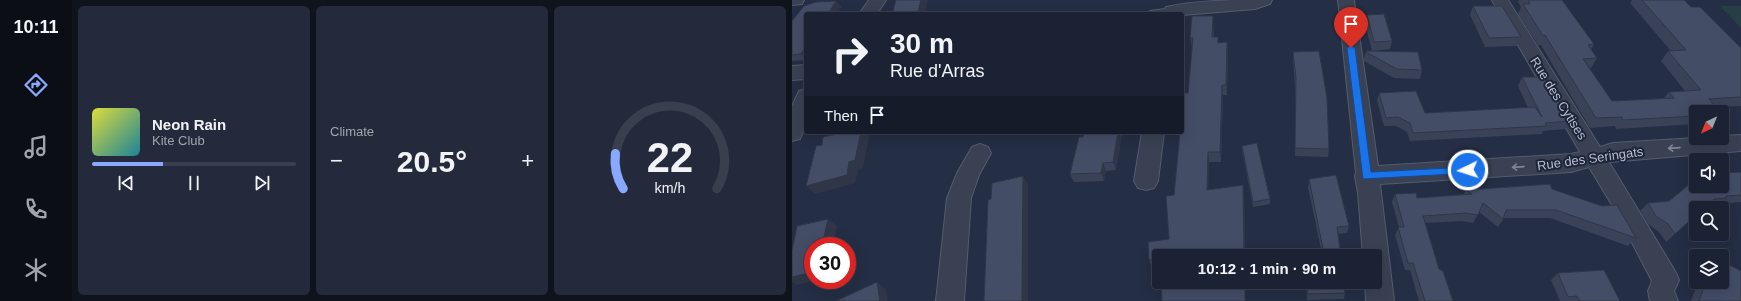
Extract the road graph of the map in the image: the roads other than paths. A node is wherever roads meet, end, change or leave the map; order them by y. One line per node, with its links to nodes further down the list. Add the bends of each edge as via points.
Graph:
1 (792, 0): 2 (street)
2 (796, 0)
3 (878, 0): 7 (street)
4 (1264, 0): 8 (street, via 1255,4 1197,7)
5 (1346, 0): 17 (street)
6 (1500, 0): 16 (street, Rue des Cytises)
7 (869, 12)
8 (1175, 12)
9 (804, 72): 10 (street)
10 (792, 73)
11 (804, 101): 12 (street)
12 (792, 133)
13 (1153, 134): 18 (street)
14 (1741, 143): 16 (street, Rue des Seringats, one-way to 16, via 1612,152)
15 (980, 154): 19 (street, via 968,173 959,198)
16 (1594, 158): 17 (street, Rue des Seringats, one-way to 17, via 1571,163); 21 (street, Rue des Cytises, via 1623,203 1666,280 1661,290)
17 (1366, 176): 20 (street, via 1370,193)
18 (1146, 181)
19 (950, 301)
20 (1380, 301)
21 (1664, 301)

